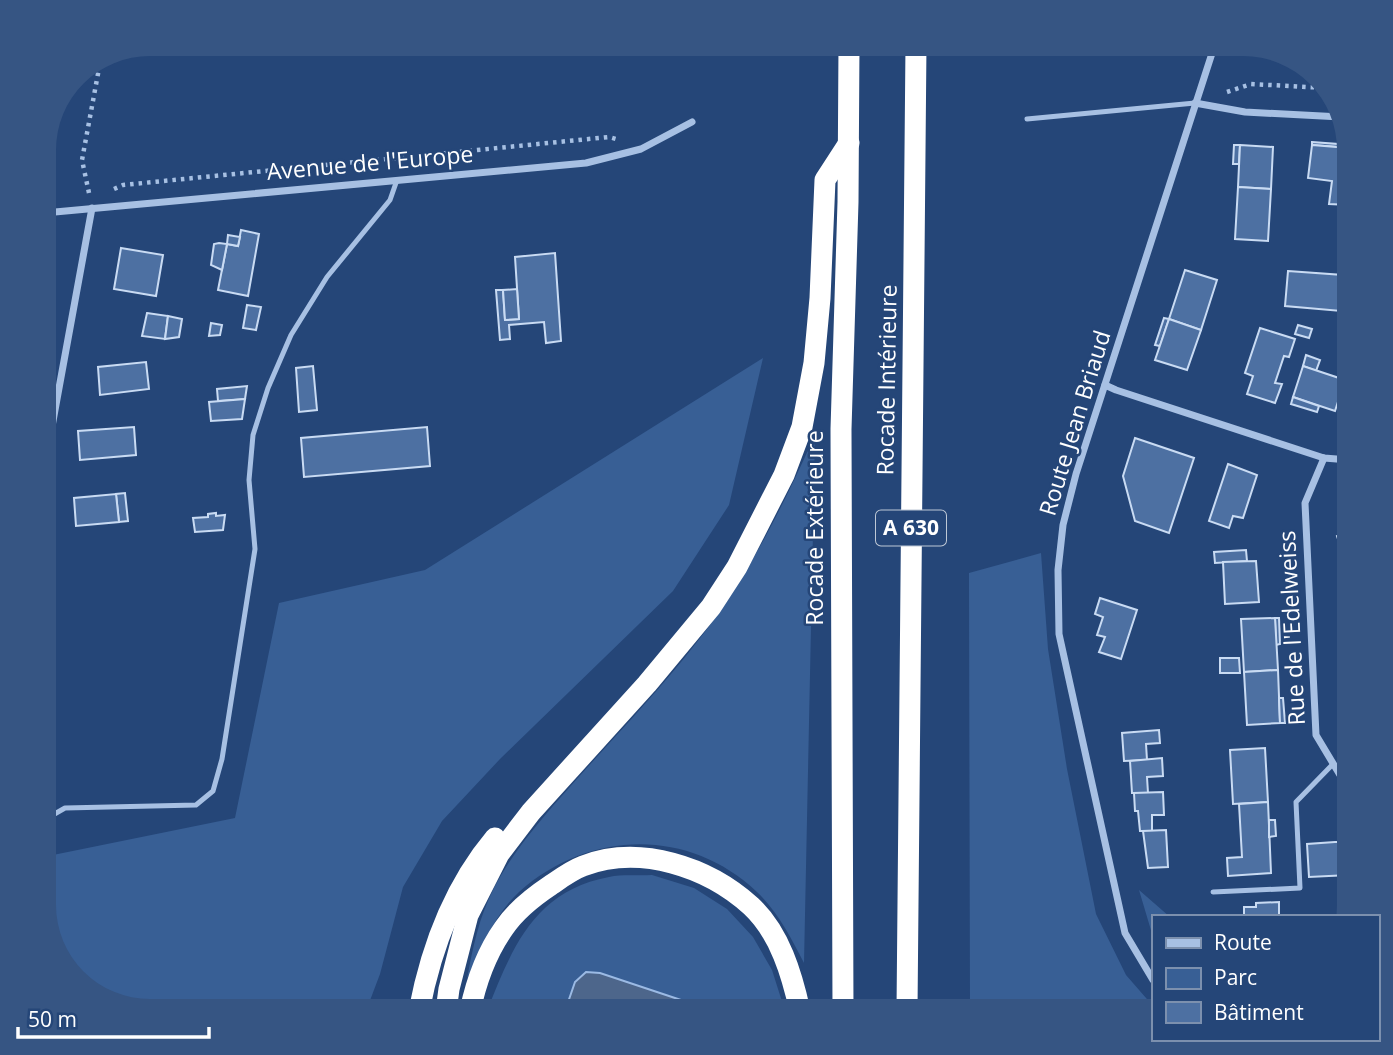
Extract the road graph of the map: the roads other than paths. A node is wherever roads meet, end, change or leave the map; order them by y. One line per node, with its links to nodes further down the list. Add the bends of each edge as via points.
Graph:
1 (849, 56): 8 (highway, Rocade Extérieure)
2 (916, 56): 27 (highway, Rocade Intérieure / A 630)
3 (1211, 56): 4 (street, Route Jean Briaud)
4 (1195, 103): 5 (street, via 1245,112); 6 (lane); 12 (street, Route Jean Briaud)
5 (1330, 116)
6 (1027, 119)
7 (692, 122): 9 (street, Avenue de l'Europe, via 641,149 586,163)
8 (849, 143): 18 (highway, via 825,180 814,363 802,427 784,475 711,607); 26 (highway, Rocade Extérieure, via 841,429)
9 (397, 180): 10 (street, Avenue de l'Europe); 19 (lane, via 390,200 327,277 290,335 253,435 249,480 255,549 213,791 196,805 65,808)
10 (92, 208): 11 (street, Avenue de l'Europe); 13 (street)
11 (56, 212)
12 (1105, 384): 14 (street); 21 (street, Route Jean Briaud, via 1063,525 1059,634 1125,933)
13 (56, 404)
14 (1324, 458): 15 (street); 16 (street, Rue de l'Edelweiss, via 1305,503 1315,735)
15 (1337, 459)
16 (1333, 764): 17 (street, Rue de l'Edelweiss); 20 (lane, via 1296,802 1300,888)
17 (1337, 770)
18 (566, 773): 22 (highway, via 522,807 487,848 448,910); 23 (highway, via 499,854 468,915)
19 (56, 813)
20 (1213, 892)
21 (1152, 978)
22 (422, 999)
23 (448, 999)
24 (474, 999): 25 (highway, via 486,959 504,927 530,899 583,866 653,858 720,883 753,907 789,968)
25 (797, 999)
26 (843, 999)
27 (908, 999)

